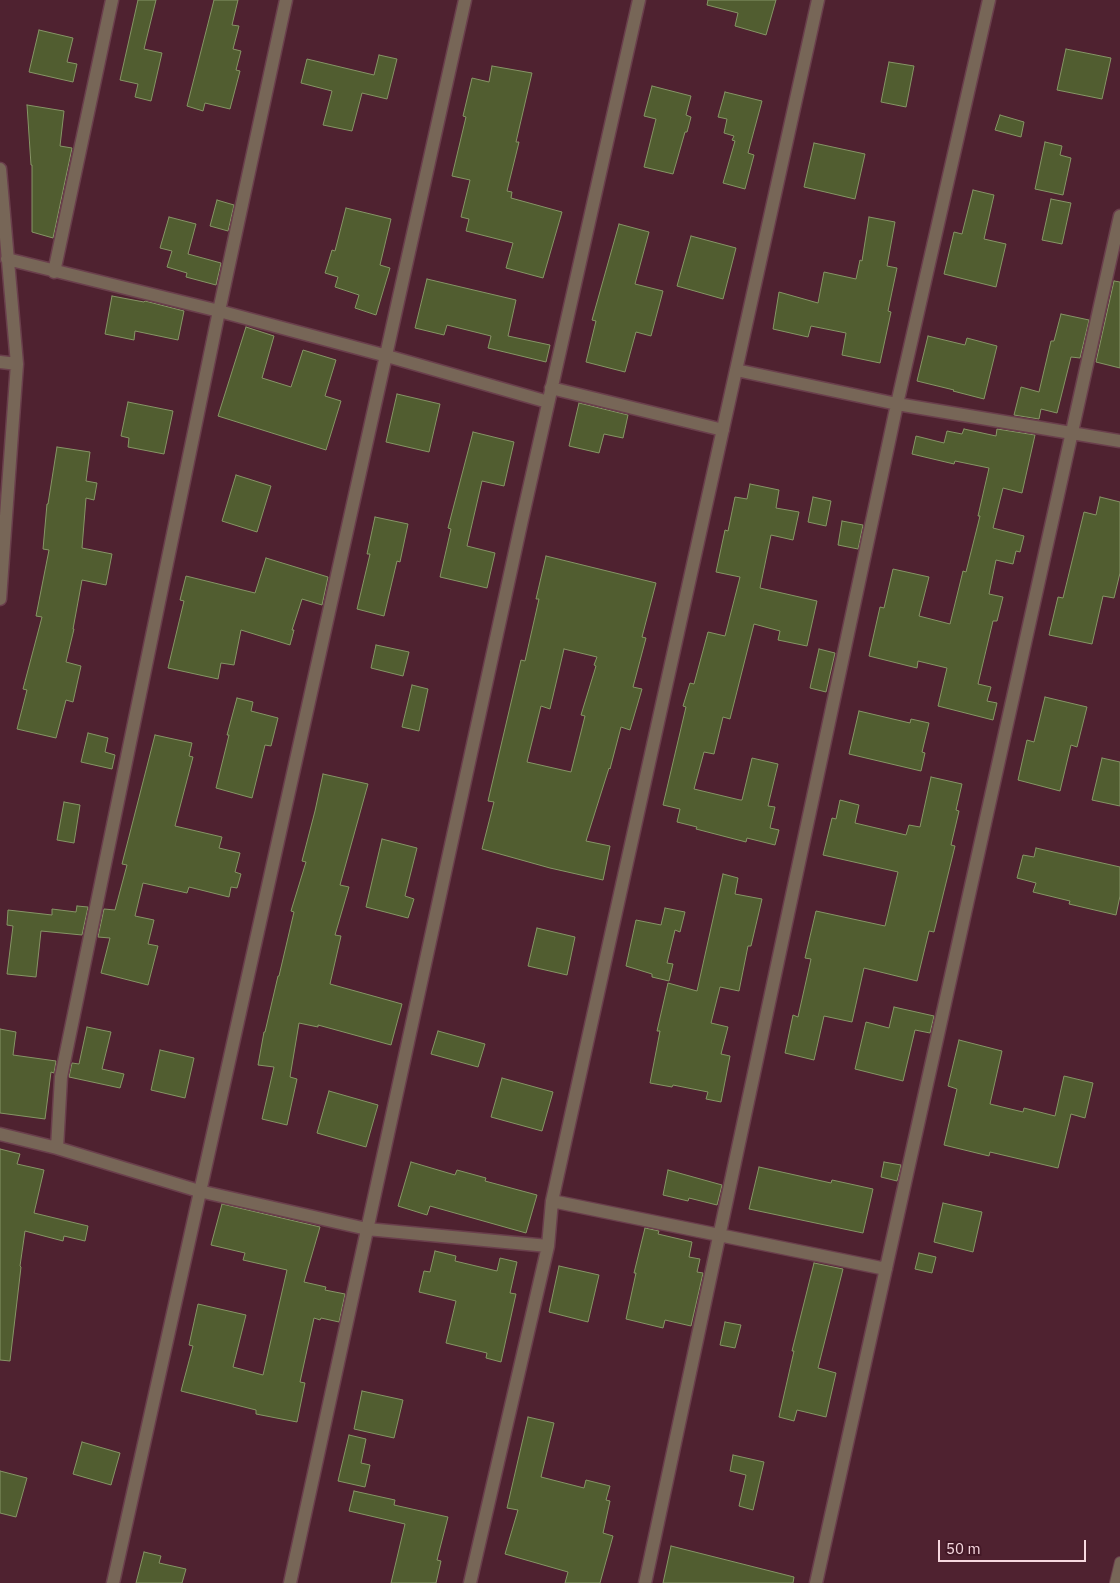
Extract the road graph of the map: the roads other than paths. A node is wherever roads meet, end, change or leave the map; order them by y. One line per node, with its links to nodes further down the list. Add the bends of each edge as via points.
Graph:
1 (112, 0): 11 (street)
2 (286, 0): 12 (street)
3 (465, 0): 13 (street)
4 (639, 0): 17 (street)
5 (818, 0): 16 (street)
6 (989, 0): 19 (street)
7 (0, 169): 9 (street)
8 (1120, 216): 21 (street)
9 (2, 230): 10 (street)
10 (7, 259): 11 (street); 15 (street)
11 (54, 272): 12 (street)
12 (219, 311): 13 (street); 26 (street, via 61,1077)
13 (387, 356): 18 (street); 27 (street)
14 (0, 362): 15 (street)
15 (17, 364): 23 (street)
16 (736, 370): 19 (street); 20 (street)
17 (551, 388): 18 (street); 20 (street)
18 (548, 402): 29 (street)
19 (897, 404): 21 (street); 30 (street)
20 (723, 430): 28 (street)
21 (1073, 433): 22 (street); 32 (street)
22 (1120, 441)
23 (3, 504): 24 (street)
24 (0, 598)
25 (0, 1134): 26 (street)
26 (57, 1148): 27 (street)
27 (199, 1191): 29 (street); 34 (street)
28 (552, 1201): 30 (street); 31 (street)
29 (367, 1229): 31 (street); 35 (street)
30 (719, 1235): 32 (street); 37 (street)
31 (548, 1246): 36 (street)
32 (886, 1269): 38 (street)
33 (1120, 1562): 39 (lane)
34 (113, 1583)
35 (290, 1583)
36 (470, 1583)
37 (645, 1583)
38 (816, 1583)
39 (1115, 1583)

